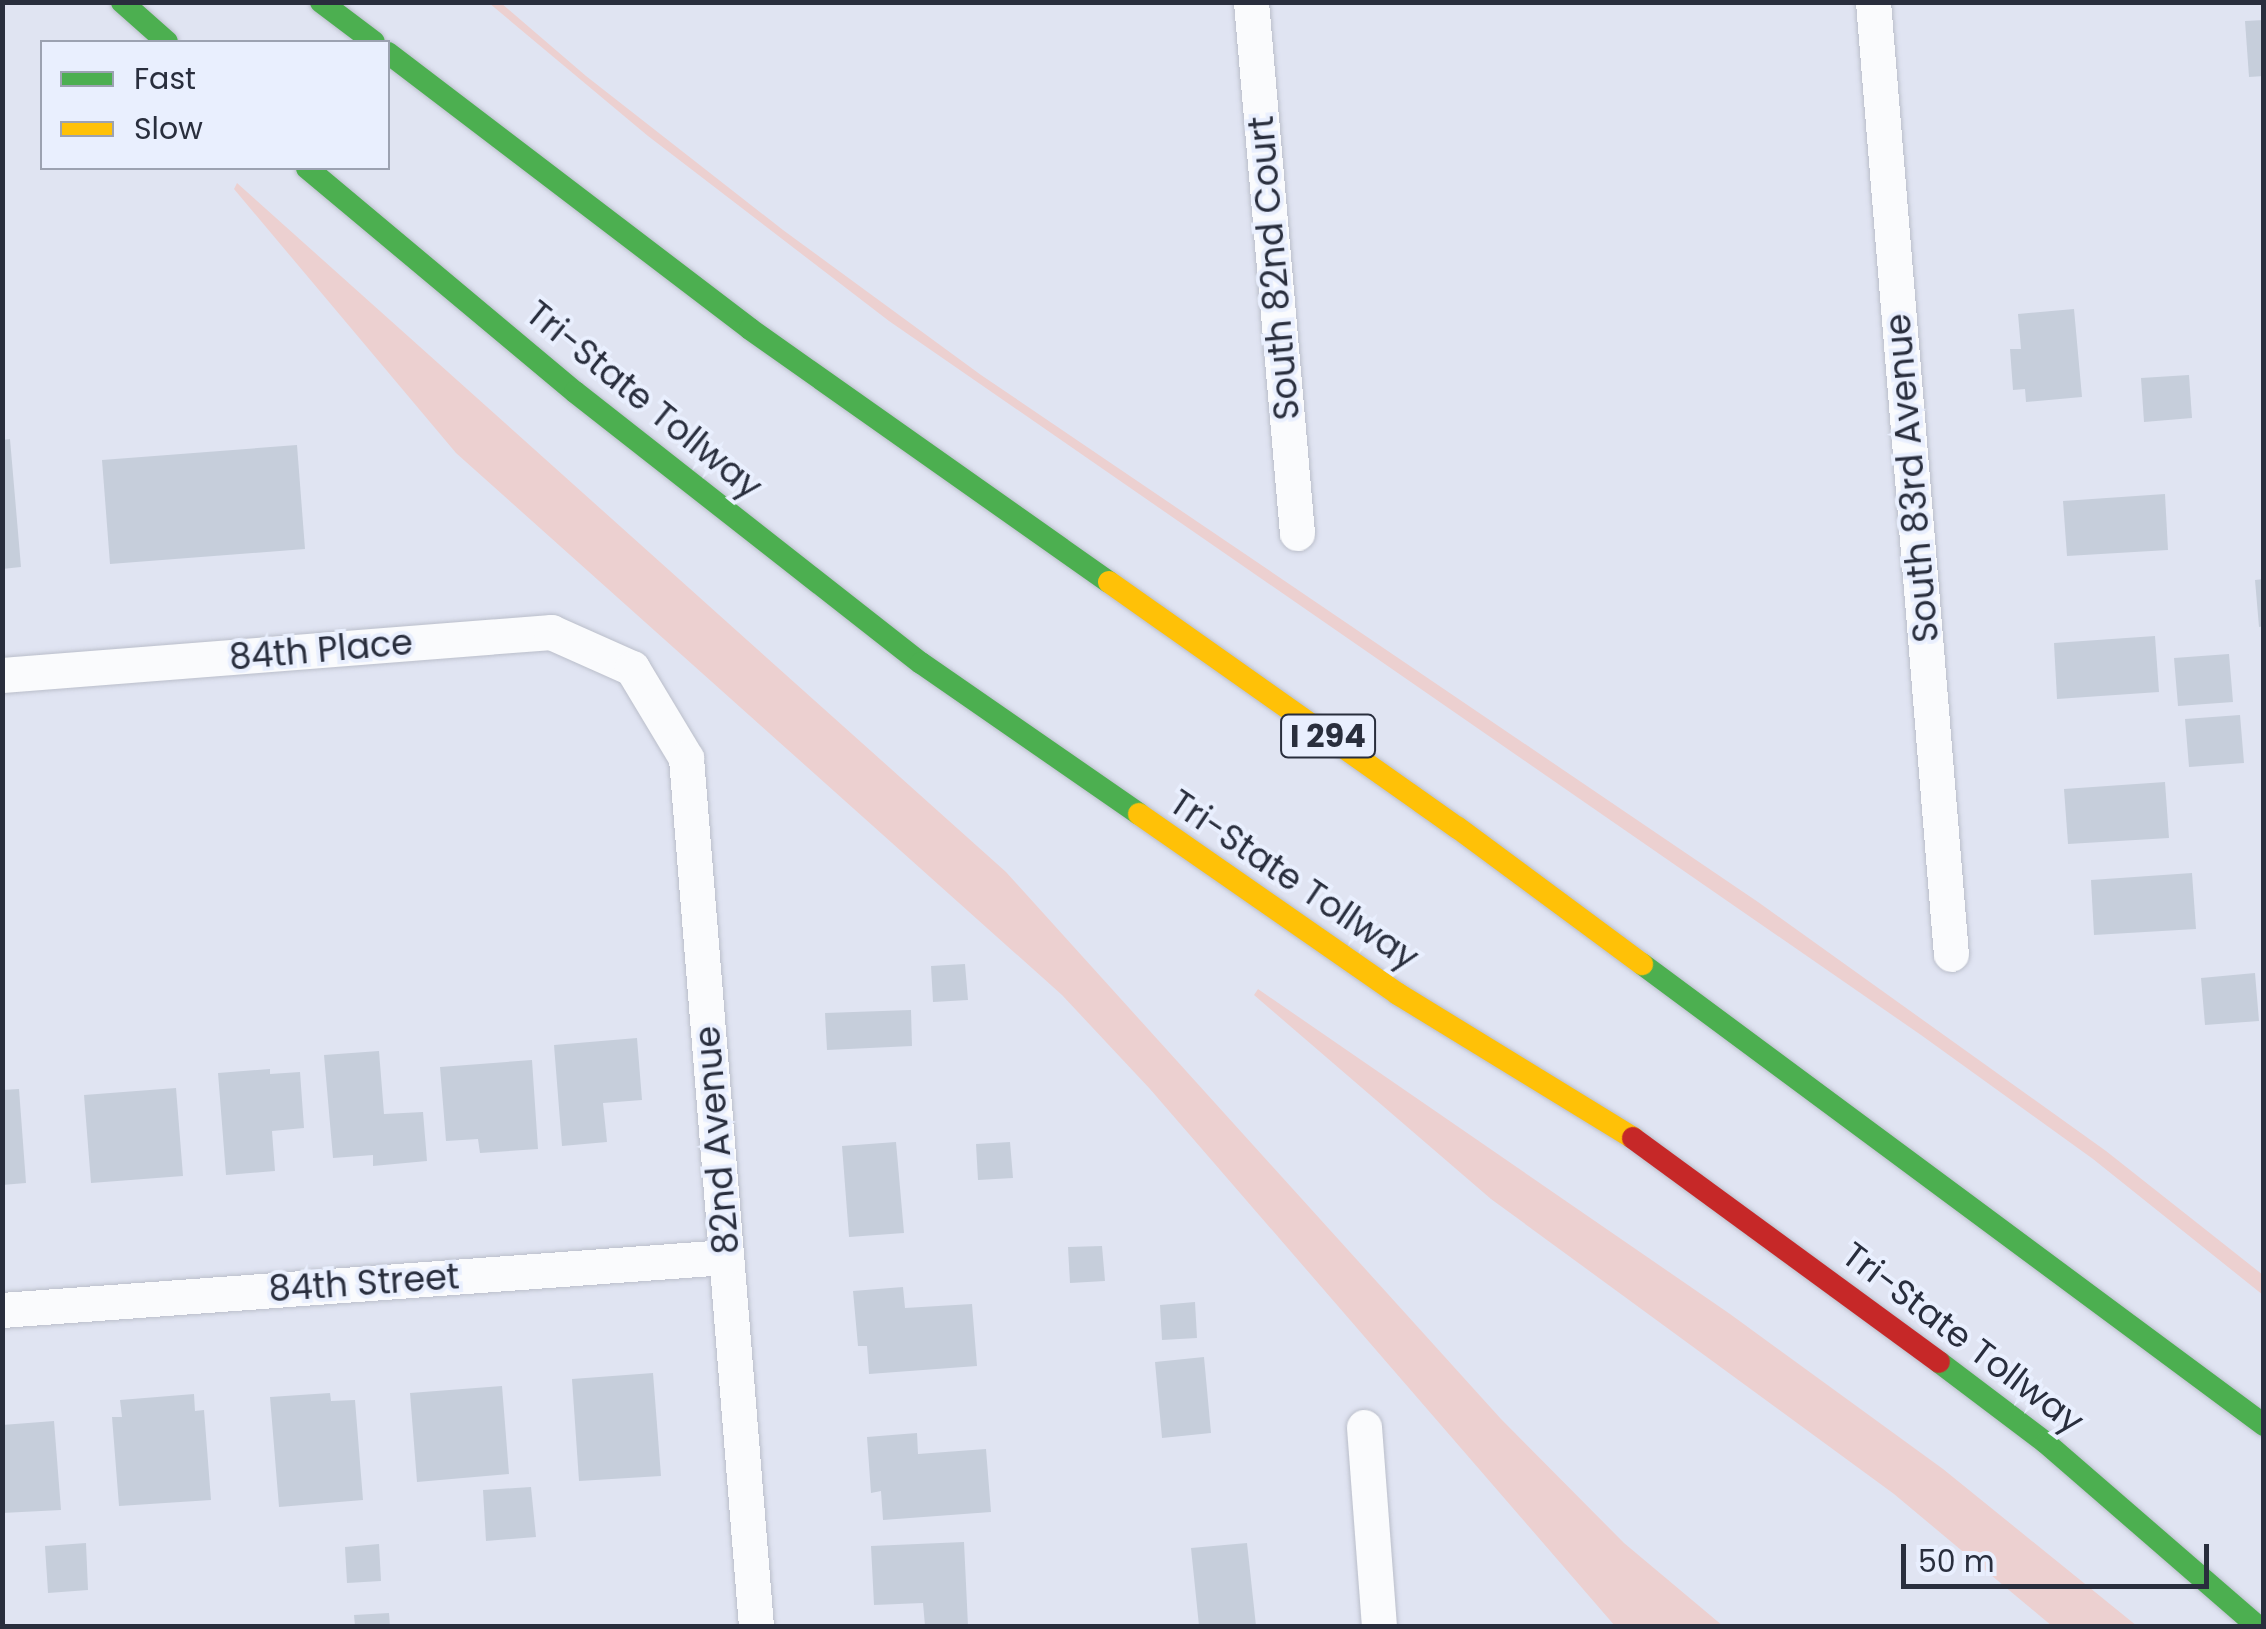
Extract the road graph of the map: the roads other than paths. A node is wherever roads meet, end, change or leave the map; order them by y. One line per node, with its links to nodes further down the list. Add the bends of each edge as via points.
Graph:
1 (122, 2): 5 (highway)
2 (321, 2): 6 (highway)
3 (1250, 2): 9 (street, South 82nd Court)
4 (1873, 2): 12 (street, South 83rd Avenue)
5 (165, 40)
6 (371, 40)
7 (390, 55): 15 (highway, I 294, via 750,329 1458,828)
8 (309, 170): 19 (highway, Tri-State Tollway, via 576,392 921,664 1398,994 1594,1111 1791,1251 2046,1444)
9 (1297, 533)
10 (632, 668): 11 (street, 84th Place, via 551,632); 13 (street, 82nd Avenue, via 686,758)
11 (2, 675)
12 (1951, 954)
13 (726, 1257): 14 (street, 84th Street); 17 (street, 82nd Avenue)
14 (2, 1310)
15 (2264, 1425)
16 (1364, 1427): 18 (street)
17 (756, 1626)
18 (1379, 1626)
19 (2257, 1626)

